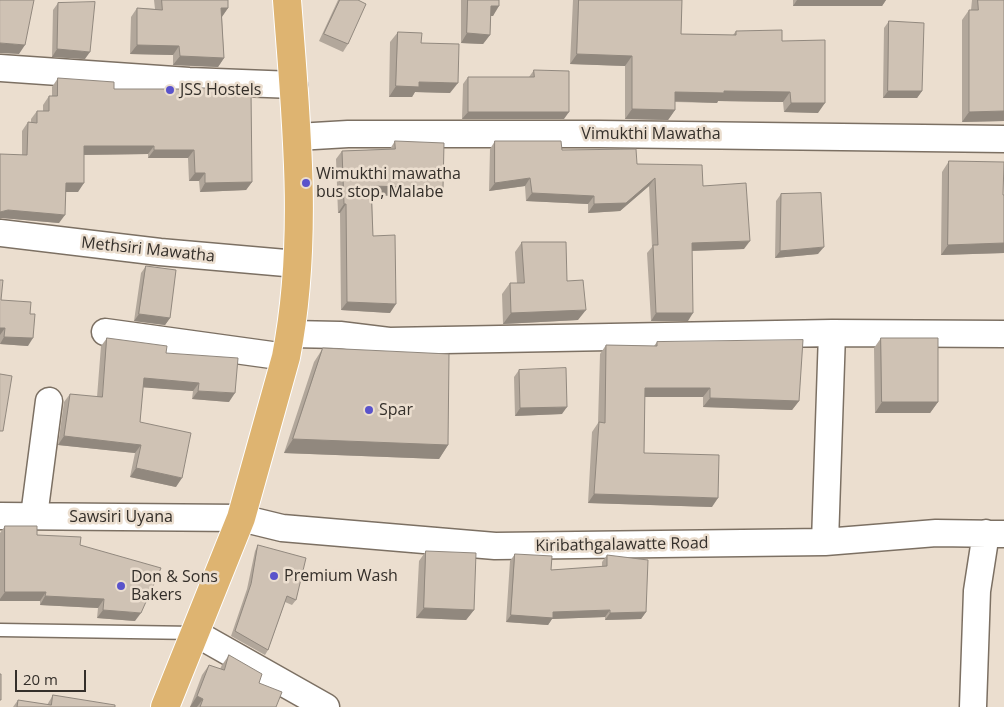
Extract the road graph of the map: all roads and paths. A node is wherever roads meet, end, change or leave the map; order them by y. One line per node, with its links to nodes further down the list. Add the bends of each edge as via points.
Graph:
1 (287, 0): 3 (main road)
2 (0, 68): 3 (street, via 189,82)
3 (294, 85): 4 (main road)
4 (297, 137): 5 (street, Vimukthi Mawatha, via 599,134); 7 (main road)
5 (1004, 138)
6 (0, 233): 7 (street, Methsiri Mawatha)
7 (297, 264): 11 (main road)
8 (105, 332): 11 (street)
9 (832, 333): 10 (street); 11 (street, via 389,341 340,335); 17 (street)
10 (1004, 334)
11 (289, 345): 15 (main road)
12 (50, 401): 14 (street)
13 (0, 516): 14 (street, Sawsiri Uyana)
14 (34, 516): 15 (street, Sawsiri Uyana)
15 (241, 518): 17 (street, Kiribathgalawatte Road, via 282,528 495,546); 19 (main road)
16 (995, 534): 17 (street, Kiribathgalawatte Road, via 936,533); 22 (street, via 977,591)
17 (825, 542)
18 (0, 630): 19 (lane)
19 (195, 633): 20 (main road); 21 (street)
20 (165, 707)
21 (326, 707)
22 (973, 707)

